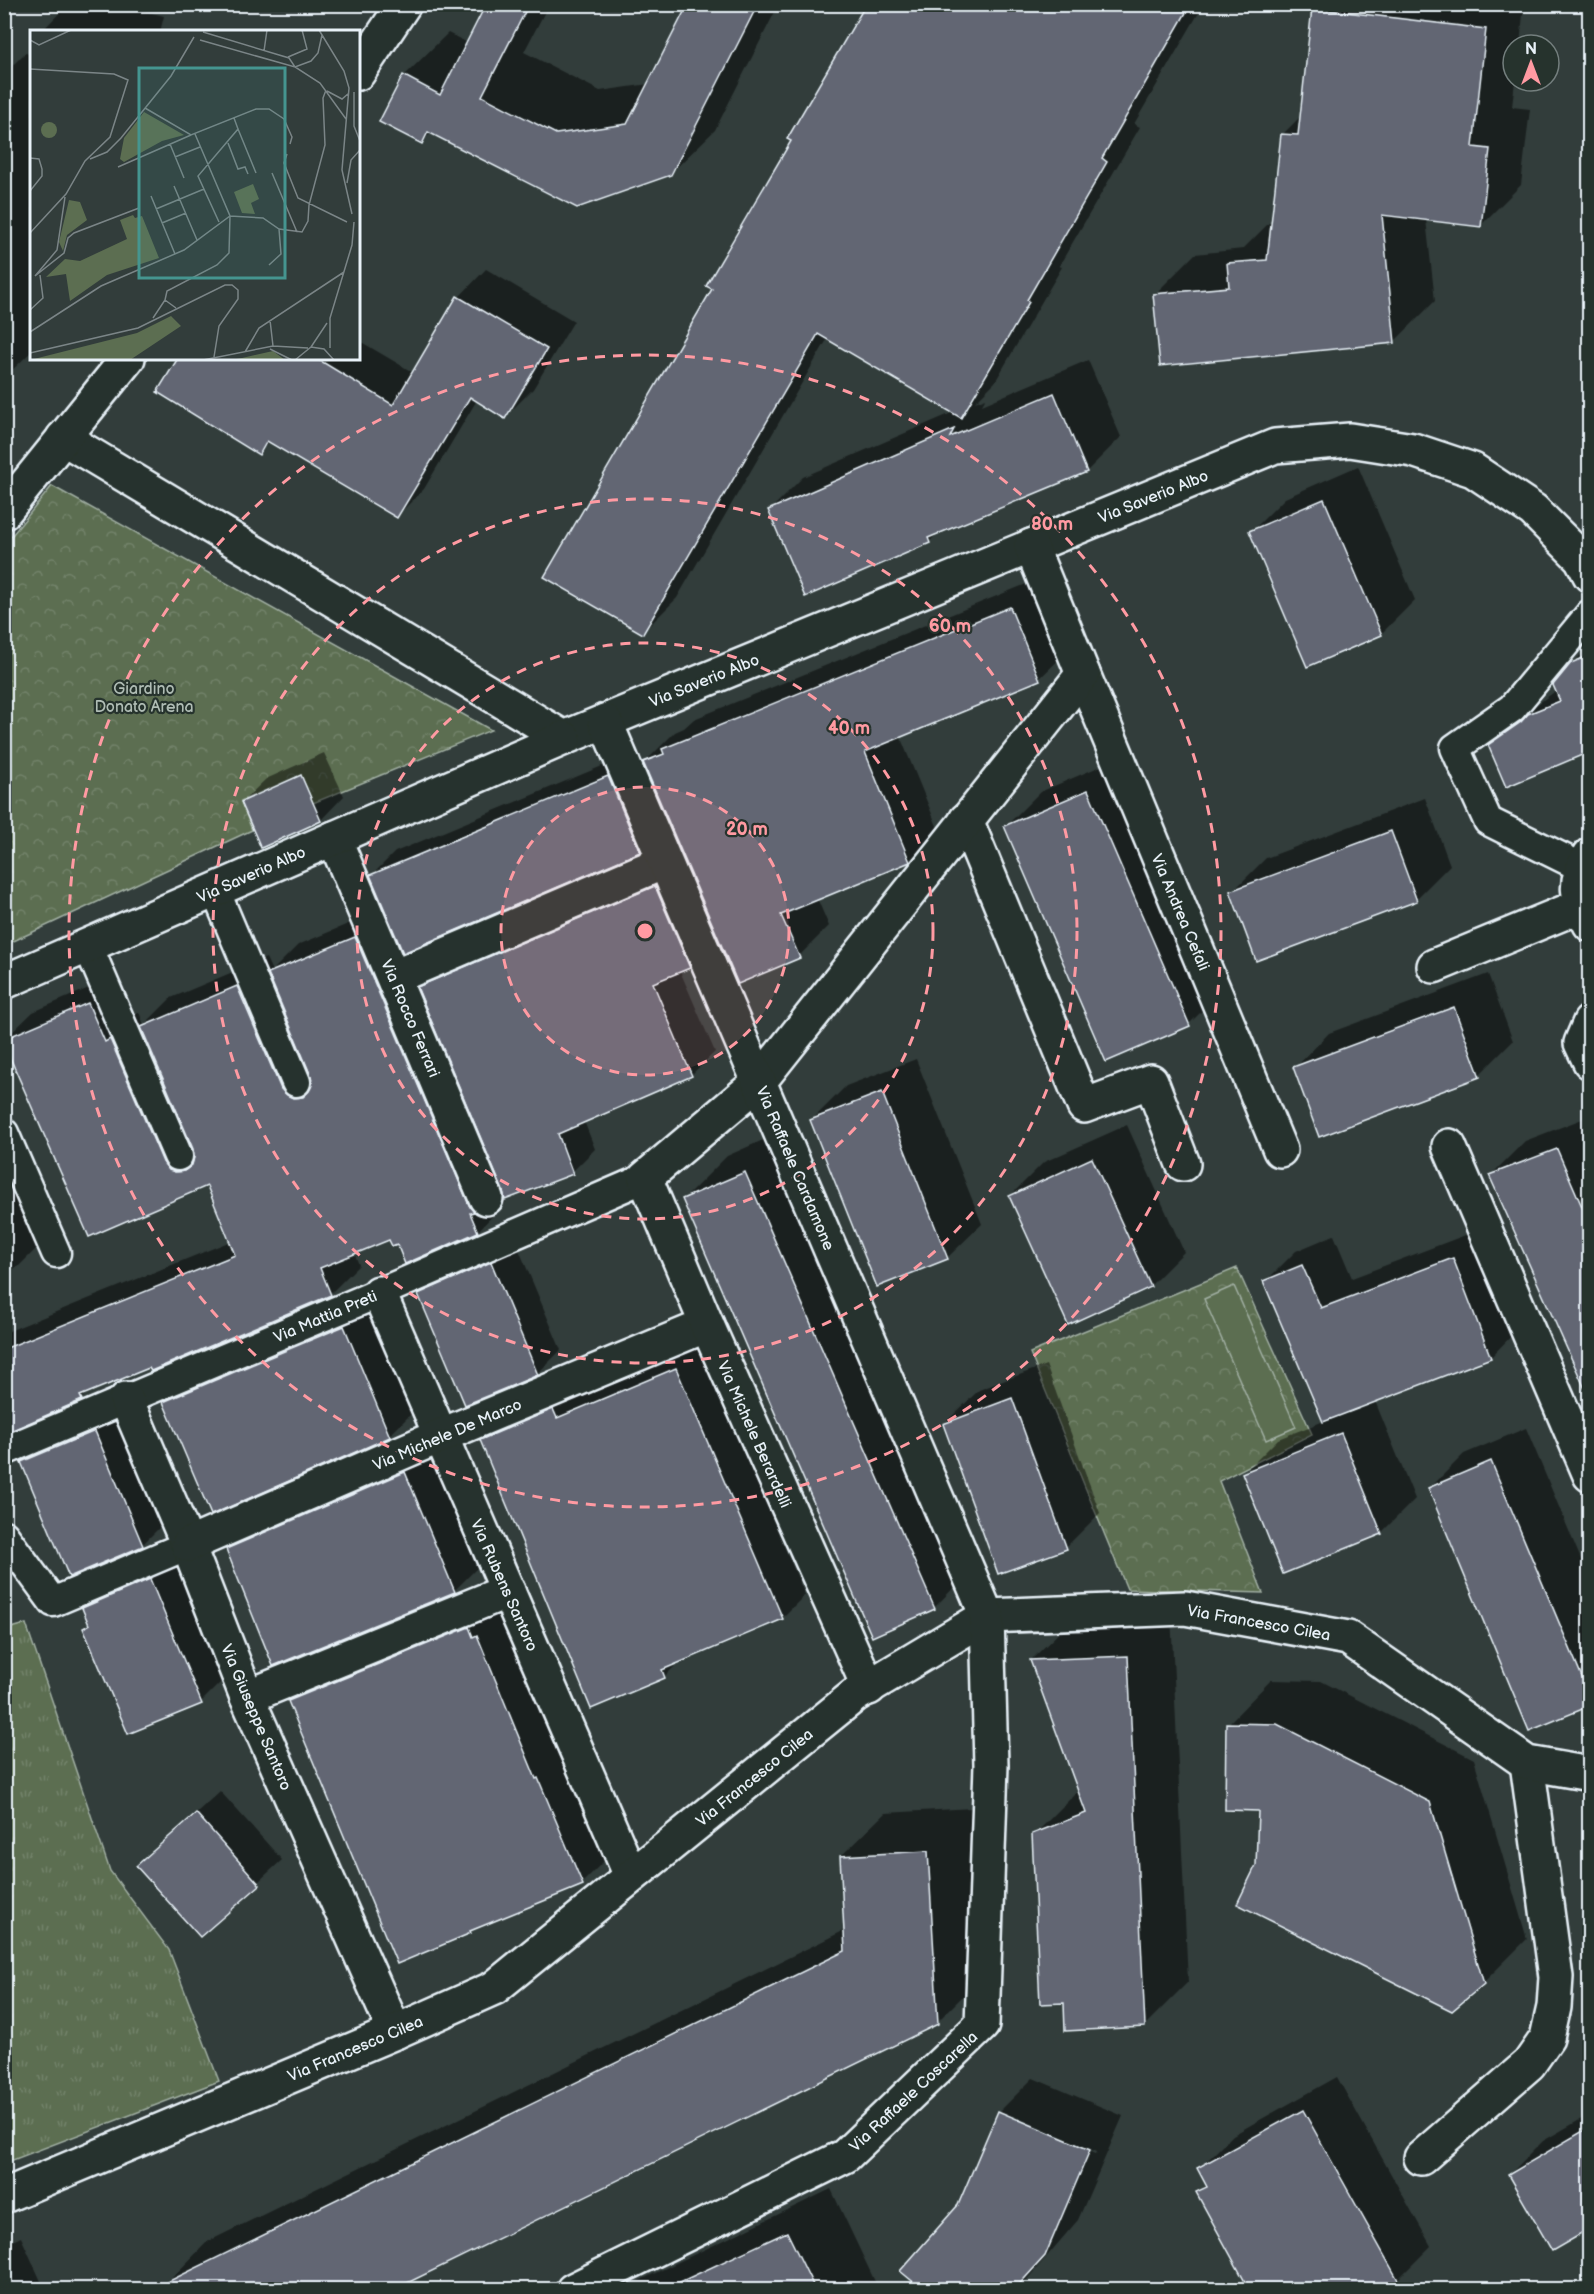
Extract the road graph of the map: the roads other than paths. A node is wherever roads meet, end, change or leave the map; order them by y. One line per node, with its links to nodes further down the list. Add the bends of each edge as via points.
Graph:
1 (404, 4): 2 (street)
2 (360, 70)
3 (126, 360): 4 (street)
4 (63, 438): 5 (street); 11 (street)
5 (4, 512)
6 (1031, 546): 7 (street, Via Saverio Albo, via 1275,446 1350,440 1413,450 1473,470 1533,510 1581,558); 9 (street, Via Andrea Cefali); 10 (street, Via Saverio Albo)
7 (1590, 575)
8 (1590, 614): 14 (lane, via 1512,708 1455,748 1488,821)
9 (1083, 674): 12 (street); 28 (street, Via Andrea Cefali)
10 (605, 721): 11 (street, Via Saverio Albo); 15 (street, Via Raffaele Cardamone)
11 (564, 738): 13 (street, Via Saverio Albo)
12 (966, 820): 25 (street); 30 (street, via 1084,1106 1151,1081)
13 (334, 838): 16 (street, Via Saverio Albo); 20 (street, Via Rocco Ferrari)
14 (1586, 861): 17 (street, via 1578,886)
15 (664, 862): 20 (street); 25 (street, Via Raffaele Cardamone)
16 (215, 890): 18 (street, Via Saverio Albo); 24 (lane)
17 (1585, 915): 19 (street)
18 (88, 946): 21 (street, Via Saverio Albo); 29 (lane)
19 (1434, 966)
20 (394, 977): 32 (street, Via Rocco Ferrari)
21 (4, 982)
22 (1590, 1022): 23 (street, via 1581,1043)
23 (1590, 1062)
24 (296, 1082)
25 (759, 1082): 31 (street); 43 (street, Via Raffaele Cardamone)
26 (4, 1133): 33 (lane)
27 (1449, 1146): 39 (street)
28 (1280, 1149)
29 (178, 1156)
30 (1183, 1164)
31 (645, 1178): 34 (lane, Via Mattia Preti); 35 (street, Via Michele Berardelli)
32 (486, 1198)
33 (56, 1253)
34 (379, 1293): 36 (lane, Via Mattia Preti); 37 (street, Via Rubens Santoro)
35 (707, 1325): 37 (street, Via Michele De Marco); 44 (street, Via Michele Berardelli)
36 (126, 1399): 38 (lane, Via Mattia Preti); 41 (street, Via Giuseppe Santoro)
37 (440, 1436): 41 (street, Via Michele De Marco); 42 (street, Via Rubens Santoro)
38 (4, 1450)
39 (1590, 1475)
40 (4, 1535): 41 (lane, via 53,1602)
41 (188, 1545): 45 (street, Via Giuseppe Santoro)
42 (508, 1591): 45 (street); 48 (street, Via Rubens Santoro)
43 (987, 1616): 44 (street, Via Francesco Cilea); 46 (street, Via Francesco Cilea, via 1185,1608 1348,1638); 52 (street, Via Raffaele Coscarella, via 991,1765 982,2025 844,2156)
44 (869, 1688): 48 (street, Via Francesco Cilea, via 855,1695)
45 (248, 1697): 49 (street, Via Giuseppe Santoro)
46 (1527, 1763): 47 (street, Via Francesco Cilea); 50 (street, via 1556,1977 1547,2038 1529,2064)
47 (1590, 1774)
48 (632, 1876): 49 (street, Via Francesco Cilea, via 494,1988)
49 (395, 2032): 51 (street, Via Francesco Cilea)
50 (1420, 2158)
51 (4, 2196)
52 (573, 2289)

